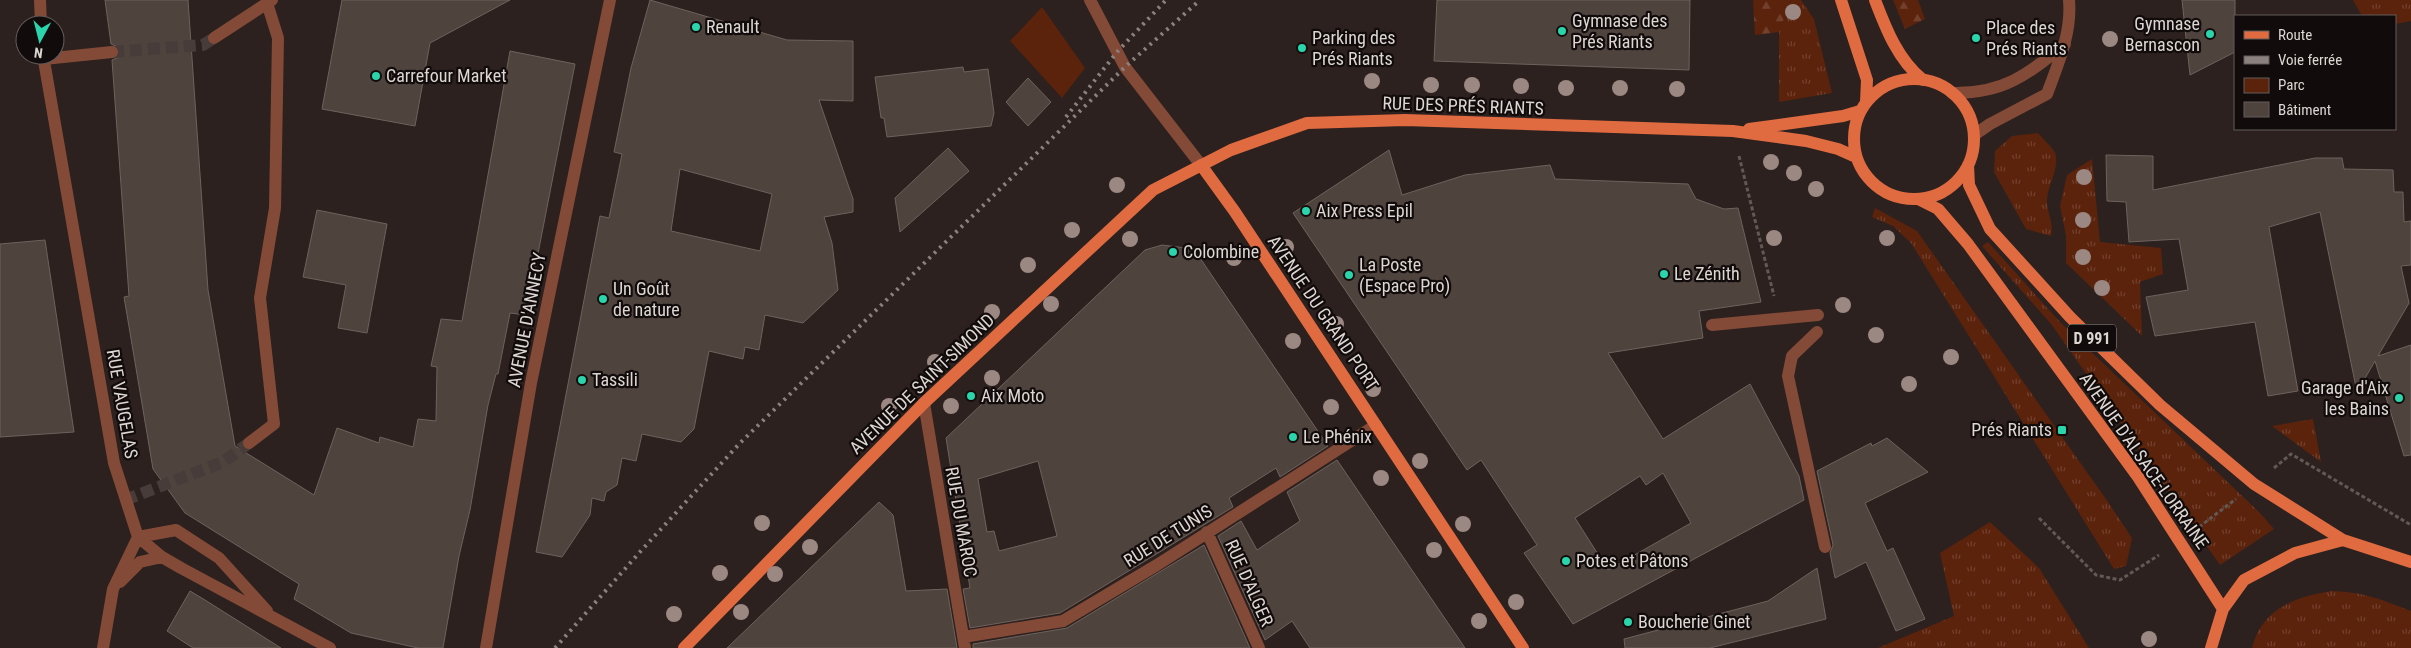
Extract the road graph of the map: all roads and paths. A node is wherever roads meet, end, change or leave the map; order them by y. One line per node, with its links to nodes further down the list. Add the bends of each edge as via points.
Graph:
1 (40, 0): 8 (street)
2 (610, 0): 46 (street, AVENUE D'ANNECY, via 531,383)
3 (1090, 0): 20 (street, AVENUE DU GRAND PORT, via 1125,67)
4 (1841, 0): 16 (main road, via 1867,80)
5 (1875, 0): 14 (main road, via 1908,68)
6 (2069, 0): 10 (street, via 2070,23)
7 (270, 1): 9 (street); 29 (street, via 278,38 275,208 260,298 274,424)
8 (41, 15)
9 (214, 38)
10 (2065, 44): 15 (street, via 2030,73 2001,86 1971,93); 18 (street, via 2047,94)
11 (112, 52): 12 (street)
12 (65, 55)
13 (45, 65): 34 (street, RUE VAUGELAS, via 114,463)
14 (1922, 80): 15 (main road, via 1938,84); 16 (main road, via 1902,80 1882,88)
15 (1952, 93): 18 (main road, via 1971,120)
16 (1863, 106): 17 (main road, RUE DES PRÉS RIANTS, via 1843,116); 19 (main road, via 1854,126)
17 (1733, 131): 19 (main road, RUE DES PRÉS RIANTS, via 1806,141); 20 (main road, RUE DES PRÉS RIANTS, via 1405,120 1307,122 1231,150); 24 (path)
18 (1974, 136): 21 (main road)
19 (1856, 157): 22 (main road, via 1865,175 1879,189 1898,197)
20 (1201, 165): 27 (main road, AVENUE DE SAINT-SIMOND, via 1153,190); 28 (main road, AVENUE DU GRAND PORT)
21 (1968, 165): 22 (main road, via 1956,182 1939,194); 30 (main road, AVENUE D'ALSACE-LORRAINE / D 991, via 1969,185 1990,229 2070,317 2153,398)
22 (1918, 199): 36 (main road, AVENUE D'ALSACE-LORRAINE / D 991, via 1938,209 1968,244 2115,444)
23 (1818, 315): 24 (street)
24 (1779, 319): 25 (street)
25 (1712, 325)
26 (1817, 332): 37 (street, via 1792,356 1788,376)
27 (924, 403): 43 (street, RUE DU MAROC); 47 (main road, AVENUE DE SAINT-SIMOND)
28 (1376, 425): 33 (street, RUE DE TUNIS); 49 (main road, AVENUE DU GRAND PORT)
29 (249, 443)
30 (2254, 484): 32 (path, via 2291,454); 35 (main road, AVENUE D'ALSACE-LORRAINE / D 991); 36 (path)
31 (2038, 518): 36 (path, via 2096,575 2120,580)
32 (2411, 525)
33 (1207, 532): 43 (street, RUE DE TUNIS, via 1063,621); 48 (street, RUE D'ALGER)
34 (138, 537): 38 (street); 40 (street); 42 (street, via 176,530 219,558)
35 (2343, 540): 39 (main road, AVENUE D'ALSACE-LORRAINE); 41 (main road, via 2295,553 2244,580)
36 (2181, 541): 41 (main road, AVENUE D'ALSACE-LORRAINE / D 991)
37 (1825, 547)
38 (162, 557): 40 (street, via 140,562); 42 (street)
39 (2411, 562)
40 (112, 589): 44 (street)
41 (2223, 609): 50 (main road)
42 (272, 616): 45 (street)
43 (964, 643)
44 (103, 648)
45 (330, 648)
46 (486, 648)
47 (684, 648)
48 (1259, 648)
49 (1523, 648)
50 (2211, 648)

